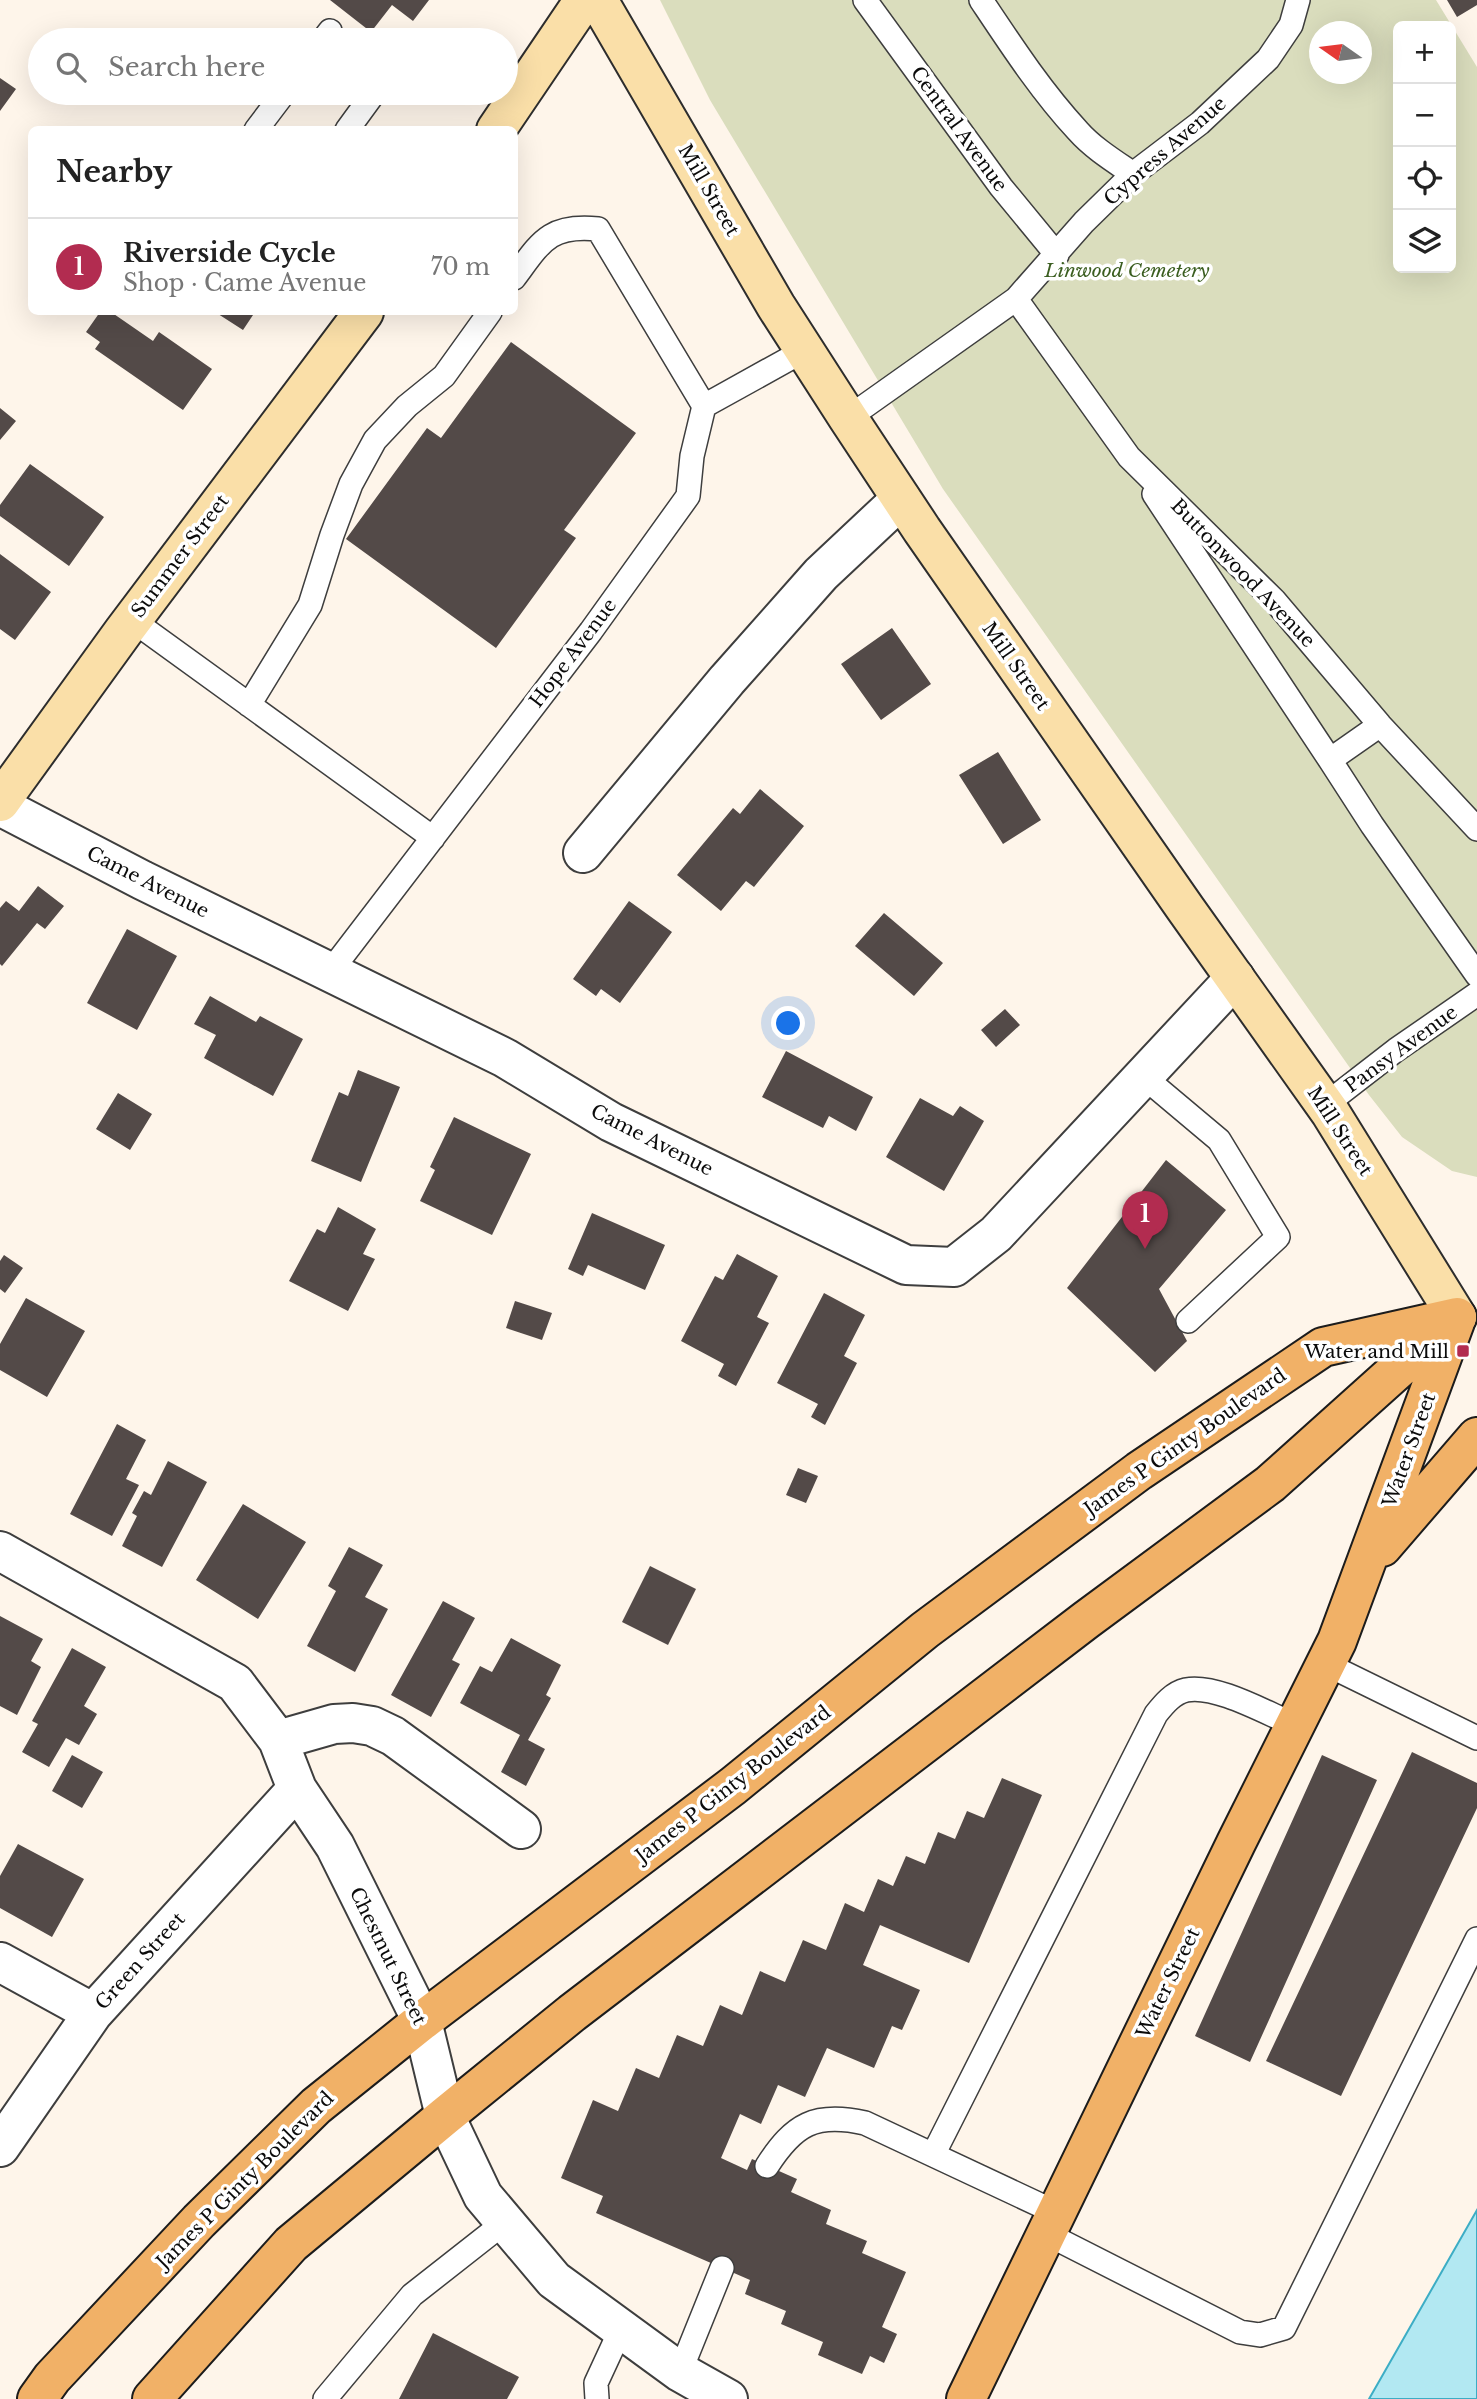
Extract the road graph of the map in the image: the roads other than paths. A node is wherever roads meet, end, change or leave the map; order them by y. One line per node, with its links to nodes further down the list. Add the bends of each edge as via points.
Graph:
1 (584, 0): 6 (main road)
2 (598, 0): 19 (main road, Mill Street)
3 (865, 0): 14 (lane, Central Avenue, via 1001,187)
4 (981, 0): 13 (lane, via 1077,131)
5 (1298, 0): 13 (lane, Cypress Avenue, via 1291,25 1268,59 1200,123)
6 (518, 98)
7 (275, 105): 10 (lane)
8 (365, 105): 11 (lane)
9 (513, 105): 12 (main road)
10 (259, 126)
11 (350, 126)
12 (499, 126)
13 (1133, 174): 14 (lane, Cypress Avenue)
14 (1057, 255): 16 (lane, Cypress Avenue)
15 (518, 273): 20 (lane, via 542,241 565,229 598,229)
16 (1016, 299): 21 (lane, Cypress Avenue); 22 (lane, Buttonwood Avenue)
17 (361, 315): 24 (main road, Summer Street)
18 (488, 315): 25 (lane, via 444,376 375,440 351,484 310,605)
19 (805, 351): 20 (lane); 21 (main road, Mill Street)
20 (704, 406): 30 (lane, Hope Avenue, via 688,496)
21 (848, 418): 23 (main road, Mill Street)
22 (1129, 457): 26 (lane, Buttonwood Avenue, via 1274,600); 27 (lane, Buttonwood Avenue)
23 (901, 499): 31 (street, via 821,574); 34 (main road, Mill Street)
24 (132, 620): 25 (lane); 28 (main road, Summer Street)
25 (249, 705): 30 (lane)
26 (1380, 725): 27 (lane); 29 (lane, Buttonwood Avenue)
27 (1330, 760): 33 (lane, Buttonwood Avenue)
28 (0, 804): 32 (street, Came Avenue)
29 (1477, 829)
30 (433, 838): 32 (lane, Hope Avenue)
31 (583, 853)
32 (330, 972): 36 (street, Came Avenue, via 505,1058 611,1122 906,1265 954,1267 996,1234)
33 (1477, 975)
34 (1234, 978): 36 (street, Came Avenue); 37 (main road, Mill Street)
35 (1477, 994): 37 (lane, Pansy Avenue)
36 (1144, 1077): 39 (lane, via 1219,1140 1278,1237)
37 (1325, 1105): 38 (main road, Mill Street)
38 (1467, 1311): 42 (main road, Water Street); 52 (main road, James P Ginty Boulevard, via 1323,1347 1139,1471 925,1630 733,1786); 53 (main road, via 1270,1484 572,2013)
39 (1188, 1321)
40 (1477, 1437): 42 (main road, Water Street)
41 (0, 1551): 46 (street, Chestnut Street, via 235,1683)
42 (1367, 1565): 43 (main road, Water Street)
43 (1326, 1664): 44 (main road, Water Street); 45 (lane)
44 (1295, 1725): 55 (lane, via 1203,1689 1184,1690 1167,1700); 58 (main road, Water Street)
45 (1477, 1738)
46 (278, 1740): 47 (street, Chestnut Street); 48 (street, via 334,1724 372,1726 393,1736)
47 (297, 1789): 51 (street, Green Street); 52 (street, Chestnut Street, via 335,1846)
48 (521, 1829)
49 (1477, 1938): 58 (lane, via 1284,2328 1260,2335 1240,2332)
50 (0, 1962): 51 (street)
51 (93, 2013): 54 (street, Green Street)
52 (422, 2021): 53 (street, Chestnut Street); 62 (main road, James P Ginty Boulevard, via 316,2106 199,2221)
53 (445, 2116): 57 (street, Chestnut Street, via 483,2196); 63 (main road, via 291,2244)
54 (0, 2147)
55 (933, 2155): 56 (lane, via 865,2123 840,2117 796,2130); 58 (lane)
56 (767, 2166)
57 (505, 2222): 60 (street, Chestnut Street, via 554,2280); 64 (lane, via 412,2295)
58 (1052, 2224): 67 (main road, Water Street)
59 (722, 2268): 61 (lane)
60 (621, 2329): 61 (street, Chestnut Street); 65 (lane, via 596,2383)
61 (680, 2372): 66 (street, Chestnut Street)
62 (37, 2399)
63 (152, 2399)
64 (325, 2399)
65 (597, 2399)
66 (728, 2399)
67 (966, 2399)

